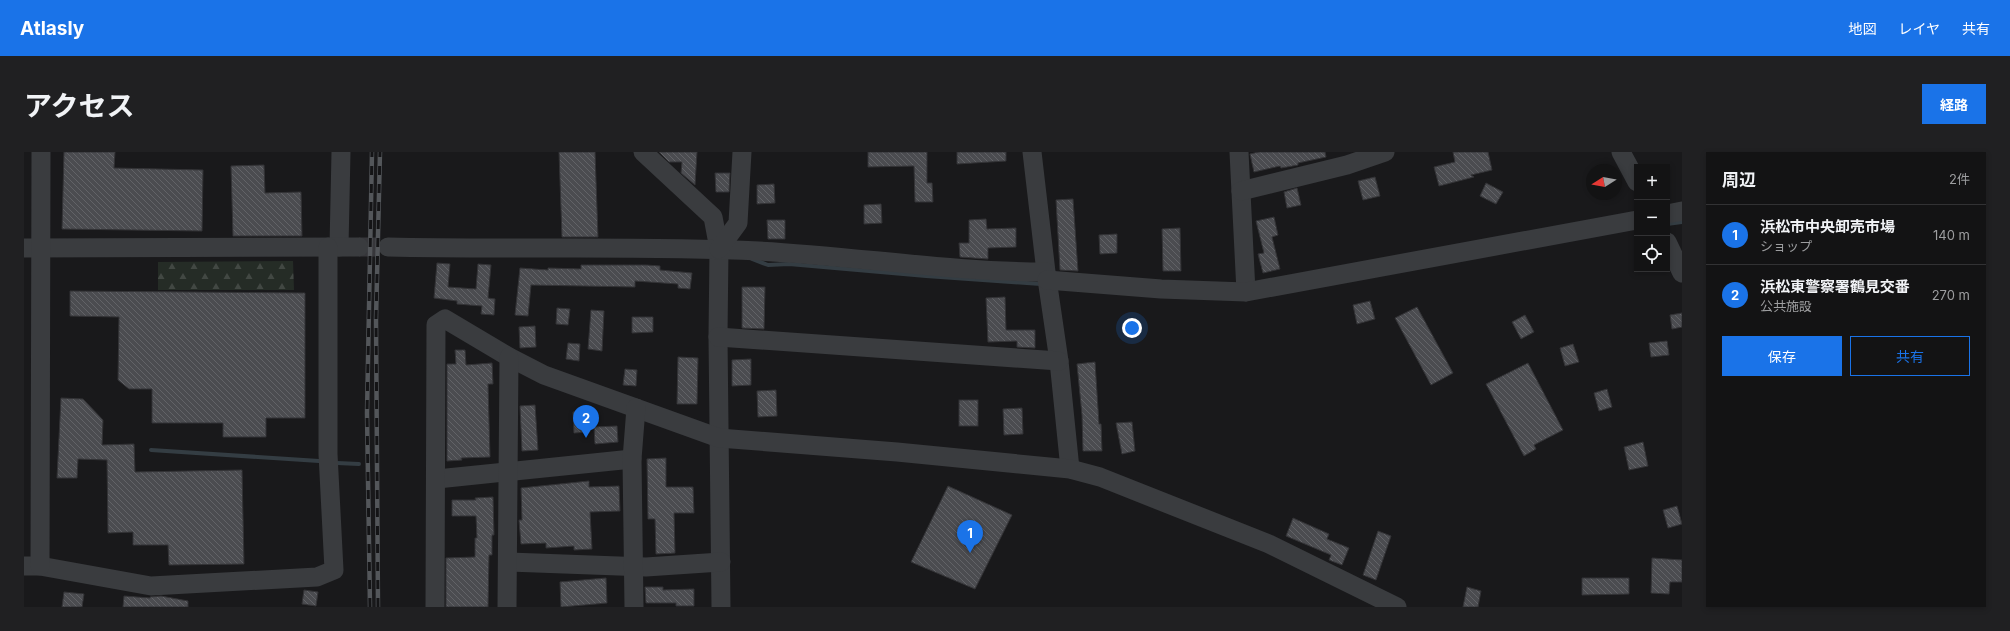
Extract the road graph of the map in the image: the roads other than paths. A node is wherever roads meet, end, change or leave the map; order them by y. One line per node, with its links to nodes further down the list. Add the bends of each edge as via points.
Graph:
1 (41, 152): 16 (street)
2 (341, 152): 14 (street)
3 (643, 152): 19 (street, via 713,217)
4 (742, 152): 19 (street, via 738,223)
5 (1032, 152): 21 (street)
6 (1239, 152): 10 (street)
7 (1385, 152): 10 (street, via 1347,165)
8 (1622, 152): 9 (street)
9 (1634, 176)
10 (1241, 191): 22 (street)
11 (1682, 211): 12 (street)
12 (1670, 213)
13 (1634, 221): 22 (street)
14 (333, 247): 15 (street); 16 (street); 34 (street, via 328,454 334,570 317,578 151,586)
15 (359, 247)
16 (33, 248): 34 (street)
17 (388, 248): 19 (street)
18 (1670, 248): 20 (street)
19 (720, 249): 21 (street, via 793,253); 23 (street)
20 (1682, 273)
21 (1047, 276): 22 (street, via 1161,289); 25 (street)
22 (1246, 292)
23 (718, 337): 25 (street); 27 (street)
24 (509, 357): 26 (street, via 544,375); 30 (street); 31 (street, via 445,319 436,325)
25 (1059, 361): 29 (street)
26 (636, 408): 27 (street); 28 (street)
27 (719, 438): 29 (street); 33 (street)
28 (632, 459): 30 (street); 35 (street)
29 (1070, 469): 40 (street, via 1130,488 1269,544)
30 (509, 472): 31 (street); 32 (street)
31 (437, 480): 36 (street)
32 (509, 562): 35 (street); 37 (street)
33 (721, 562): 35 (street); 39 (street)
34 (32, 566)
35 (635, 566): 38 (street)
36 (435, 607)
37 (507, 607)
38 (634, 607)
39 (721, 607)
40 (1397, 607)

